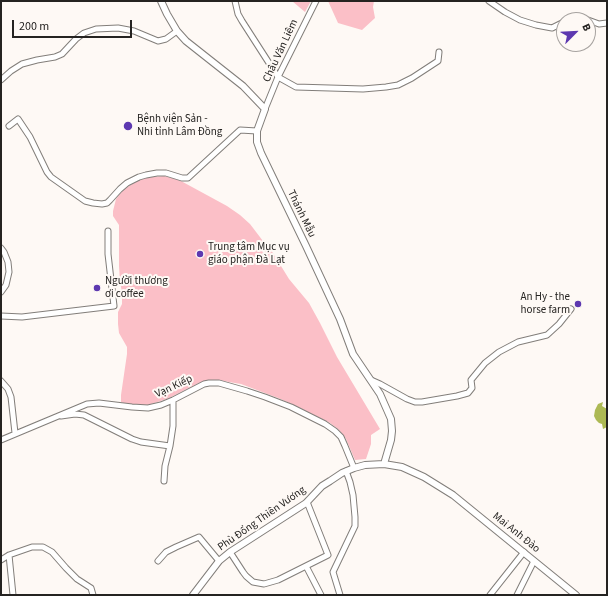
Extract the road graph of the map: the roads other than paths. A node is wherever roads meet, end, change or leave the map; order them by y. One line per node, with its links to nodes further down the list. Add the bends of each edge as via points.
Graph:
1 (161, 1): 8 (main road)
2 (235, 1): 10 (street, via 238,14)
3 (316, 1): 10 (street, Châu Văn Liêm)
4 (489, 1): 7 (street, via 520,20 552,28)
5 (596, 23): 6 (street)
6 (607, 23)
7 (556, 26)
8 (177, 31): 11 (street, via 158,41 134,31 118,28 96,29 84,33 62,54 22,64); 12 (main road, via 196,50 243,86)
9 (439, 52): 10 (street, via 438,61 398,85 386,87 296,87)
10 (278, 77): 12 (street, Châu Văn Liêm)
11 (1, 80)
12 (265, 109): 14 (main road, Thánh Mẫu)
13 (8, 126): 14 (street, via 18,120 51,177 85,201 102,204 107,203 127,183 139,177 166,173 188,178 240,130)
14 (257, 131): 20 (main road, Thánh Mẫu, via 257,142 268,170 340,319 353,354)
15 (108, 231): 19 (street, via 114,306 22,317)
16 (1, 248): 17 (street, via 8,262 9,272 6,285)
17 (1, 292)
18 (571, 309): 20 (street, via 547,335 518,342 485,363 471,380 472,388 468,393 415,402)
19 (1, 316)
20 (371, 380): 27 (main road, Thánh Mẫu, via 391,419 391,440)
21 (1, 381): 24 (street, via 8,389)
22 (173, 400): 23 (street, Vạn Kiếp, via 148,408 92,403); 26 (street); 28 (street, Vạn Kiếp, via 209,383 226,384 247,390 291,407 335,431 343,441)
23 (58, 416): 24 (street, Vạn Kiếp); 26 (street, via 84,415 141,442)
24 (15, 433): 25 (street, Vạn Kiếp)
25 (1, 440)
26 (170, 446): 30 (street)
27 (384, 464): 28 (main road, Phù Đổng Thiên Vương); 31 (main road, Phù Đổng Thiên Vương, via 402,467)
28 (354, 468): 29 (main road, Phù Đổng Thiên Vương)
29 (346, 471): 32 (main road, Phù Đổng Thiên Vương, via 322,486); 45 (street, via 353,495 355,522 333,572)
30 (164, 481)
31 (442, 488): 34 (main road, Mai Anh Đào)
32 (308, 502): 33 (main road, Phù Đổng Thiên Vương); 40 (street, via 328,555)
33 (230, 552): 38 (main road, Phù Đổng Thiên Vương); 40 (street, via 242,572 253,582 264,584 278,580)
34 (524, 552): 39 (main road, Mai Anh Đào); 46 (street)
35 (9, 555): 36 (street); 41 (street); 42 (street, via 32,547 43,547 52,552 77,579 91,588)
36 (1, 560)
37 (158, 561): 38 (street, via 176,546 199,538)
38 (219, 561): 43 (main road, Phù Đổng Thiên Vương)
39 (534, 561): 47 (street); 48 (main road, Mai Anh Đào)
40 (306, 566): 44 (street)
41 (13, 595)
42 (93, 595)
43 (193, 595)
44 (321, 595)
45 (340, 595)
46 (490, 595)
47 (517, 595)
48 (576, 595)

